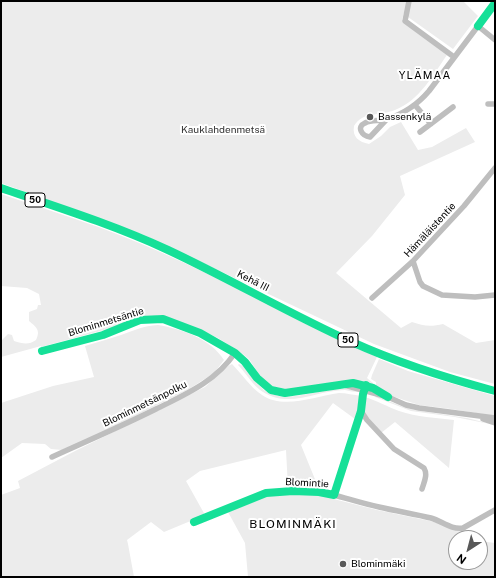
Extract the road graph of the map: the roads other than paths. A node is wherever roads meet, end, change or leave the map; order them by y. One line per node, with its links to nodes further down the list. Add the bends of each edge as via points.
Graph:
1 (409, 1): 5 (street, via 405,21)
2 (495, 3): 3 (main road)
3 (478, 26): 4 (street); 5 (street)
4 (495, 40)
5 (454, 57): 8 (street)
6 (488, 104): 7 (street)
7 (495, 104)
8 (415, 105): 10 (street); 11 (street)
9 (452, 107): 11 (street)
10 (386, 120)
11 (431, 124): 12 (street)
12 (420, 132)
13 (495, 168): 15 (street, Hämäläistentie)
14 (1, 188): 21 (main road, Kehä III / 50, via 166,249 380,354 426,372)
15 (413, 261): 16 (street, via 423,286 442,295); 17 (street, Hämäläistentie)
16 (495, 295)
17 (372, 298)
18 (42, 351): 19 (main road, Blominmetsäntie, via 103,335 140,320 155,319 194,330)
19 (235, 353): 20 (main road, Blominmetsäntie, via 264,385 278,393 353,383); 27 (street, Blominmetsänpolku, via 230,361 198,388 123,426)
20 (365, 388): 22 (main road, Blominmetsäntie, via 379,391); 23 (main road, Blomintie)
21 (495, 392)
22 (388, 398): 24 (street, Blominmetsäntie, via 419,408)
23 (361, 411): 28 (street, via 394,449 424,468 426,477); 29 (main road, Blomintie)
24 (475, 416): 25 (street, Blominmetsäntie); 26 (street, Blominmetsäntie)
25 (495, 418)
26 (495, 423)
27 (52, 457)
28 (422, 489)
29 (334, 494): 30 (street, via 379,508 433,519 457,529); 31 (main road, Blomintie, via 292,490 266,493)
30 (495, 510)
31 (194, 522)

